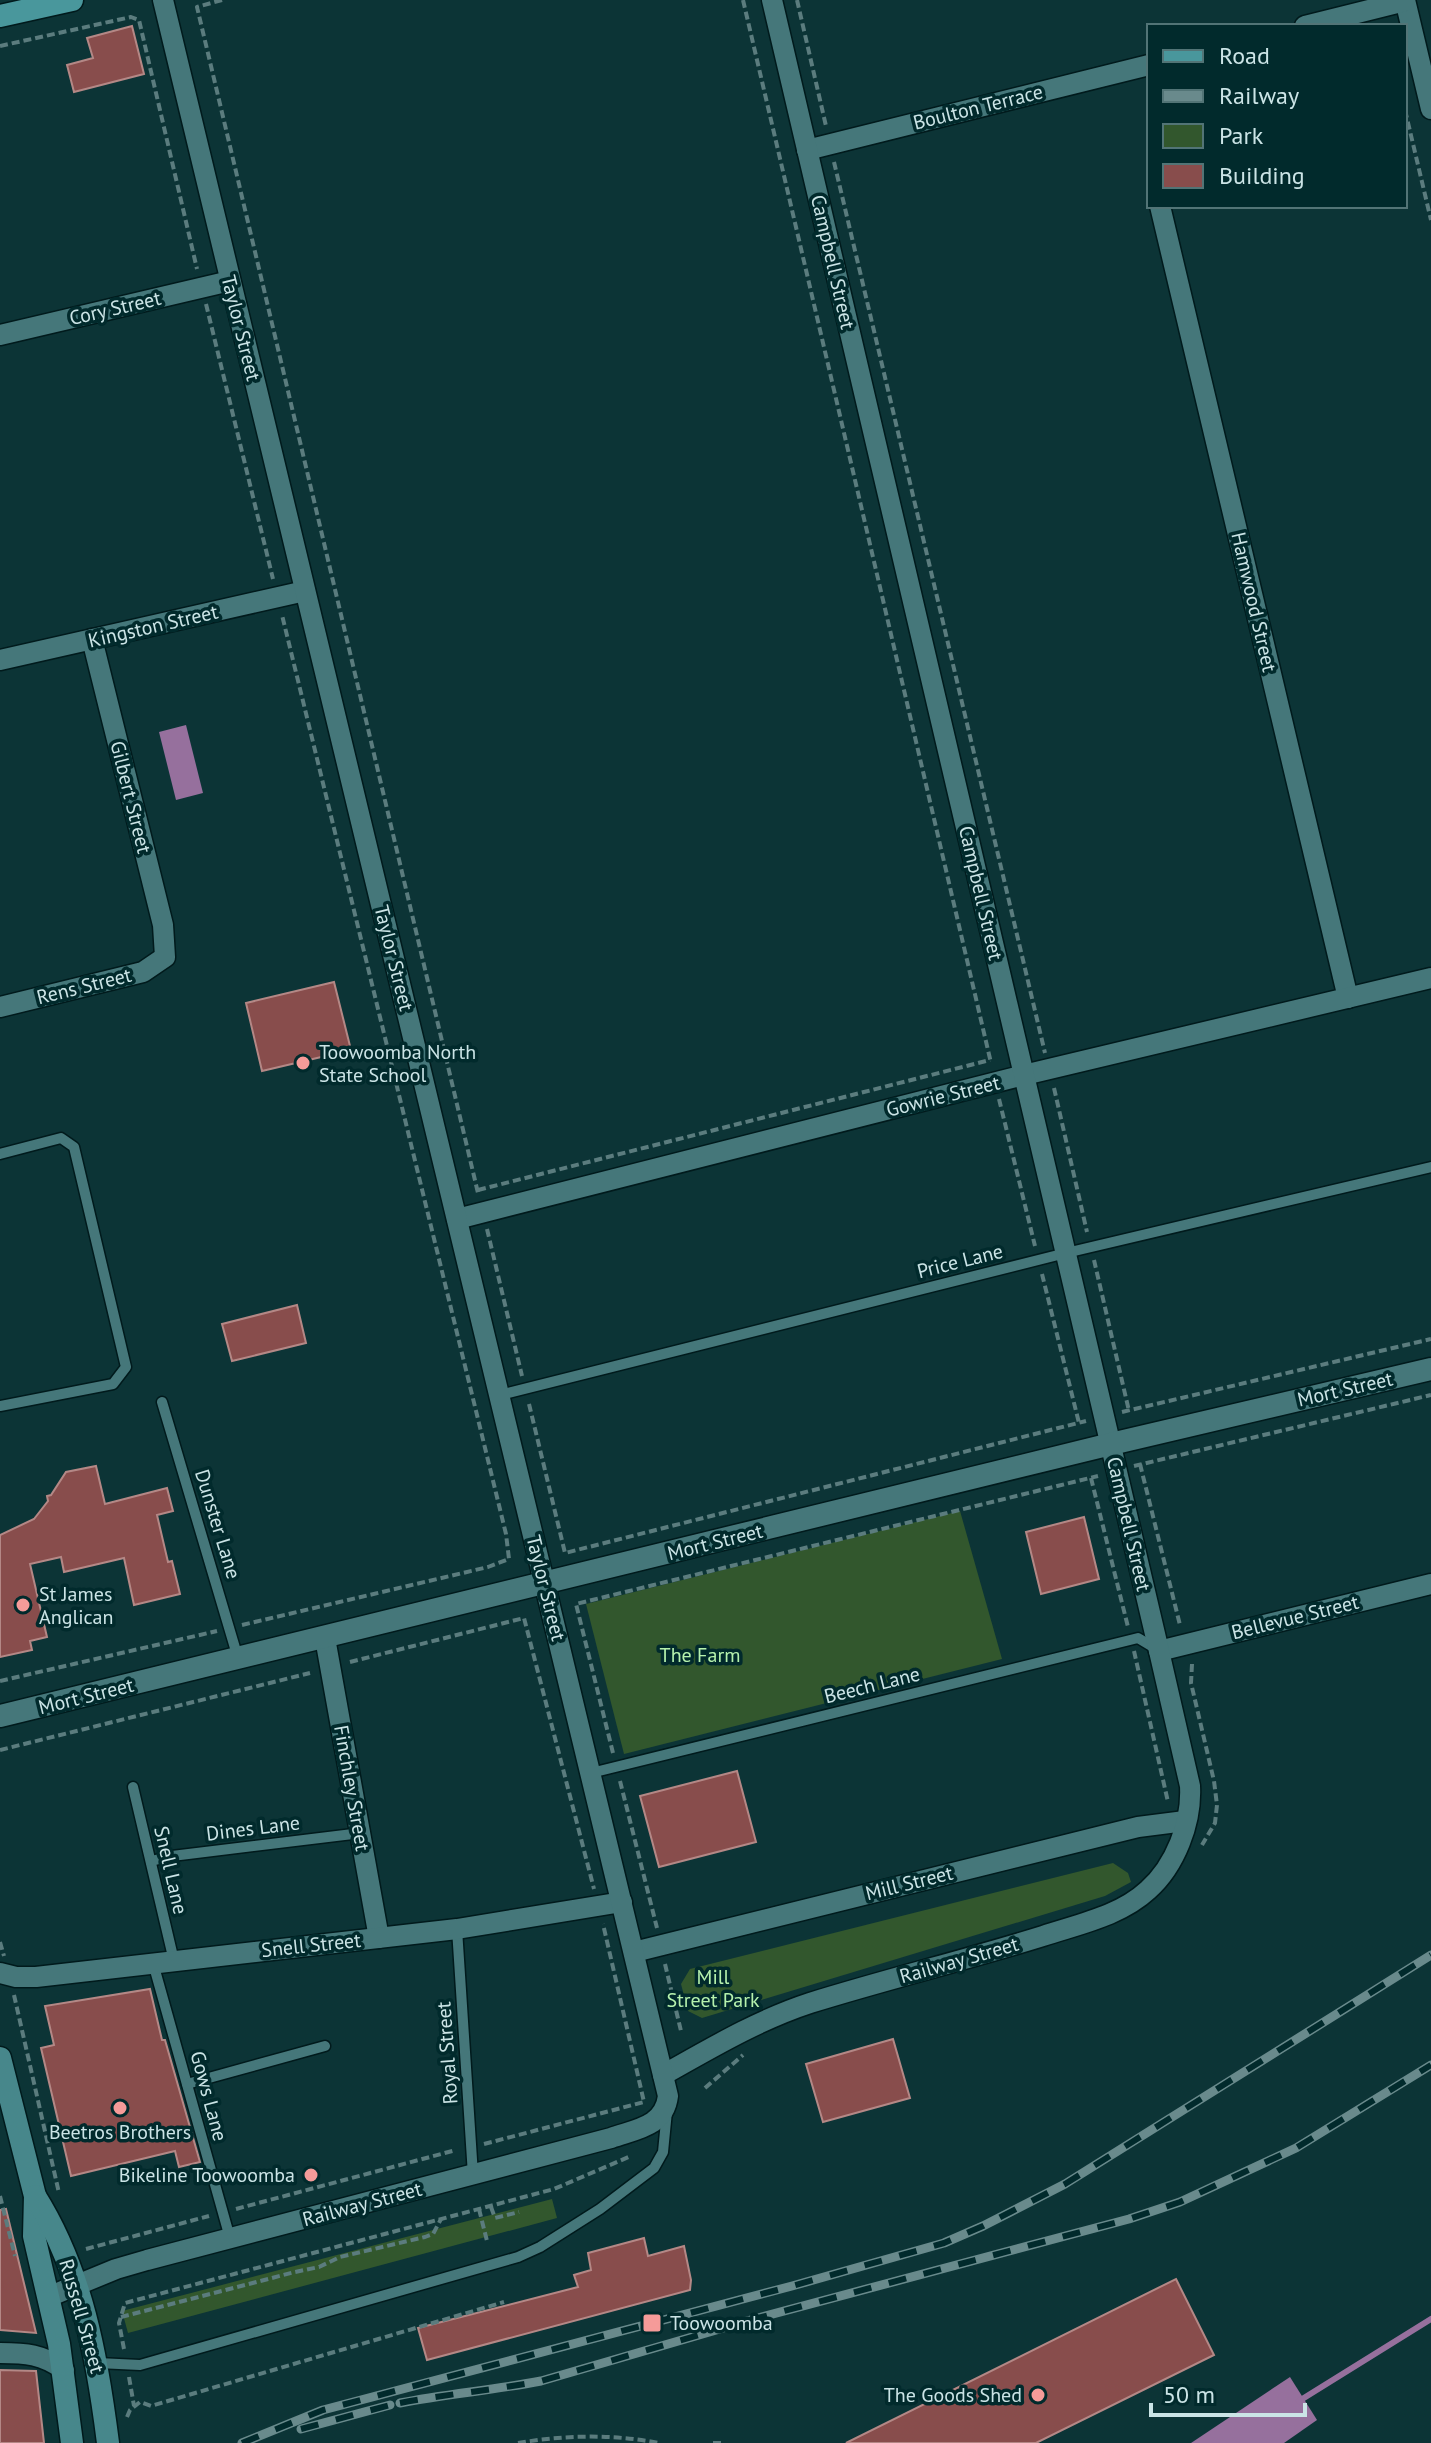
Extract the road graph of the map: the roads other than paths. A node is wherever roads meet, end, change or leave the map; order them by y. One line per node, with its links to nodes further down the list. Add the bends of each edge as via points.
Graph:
1 (72, 0): 5 (main road)
2 (163, 0): 11 (street, Taylor Street)
3 (772, 0): 9 (street, Campbell Street)
4 (1405, 1): 6 (street); 8 (street)
5 (0, 16)
6 (1313, 24)
7 (1147, 65): 9 (street, Boulton Terrace)
8 (1431, 109)
9 (807, 150): 20 (street, Campbell Street)
10 (1160, 208): 18 (street, Hamwood Street)
11 (230, 281): 12 (street, Cory Street); 13 (street, Taylor Street)
12 (0, 335)
13 (305, 591): 14 (street, Kingston Street); 23 (street, Taylor Street)
14 (92, 639): 15 (street, Kingston Street); 16 (street, Gilbert Street, via 163,925)
15 (0, 660)
16 (165, 957): 19 (street, Rens Street, via 143,972)
17 (1431, 978): 18 (street, Gowrie Street)
18 (1348, 998): 20 (street, Gowrie Street)
19 (0, 1007)
20 (1024, 1075): 23 (street, Gowrie Street); 24 (street, Campbell Street)
21 (0, 1154): 28 (lane, via 61,1138 74,1147 126,1367 113,1384)
22 (1431, 1167): 24 (lane, Price Lane)
23 (457, 1219): 26 (street, Taylor Street)
24 (1066, 1253): 26 (lane, Price Lane); 29 (street, Campbell Street)
25 (1431, 1369): 29 (street, Mort Street)
26 (500, 1395): 30 (street, Taylor Street)
27 (162, 1402): 34 (lane, Dunster Lane)
28 (0, 1406)
29 (1111, 1444): 30 (street, Mort Street); 33 (street, Campbell Street)
30 (545, 1584): 32 (street, Mort Street); 36 (street, Taylor Street)
31 (1431, 1584): 33 (street, Bellevue Street)
32 (325, 1638): 34 (street, Mort Street); 40 (street, Finchley Street)
33 (1159, 1651): 36 (lane, Beech Lane, via 1138,1638); 37 (street, Campbell Street)
34 (238, 1658): 35 (street, Mort Street)
35 (0, 1716)
36 (591, 1773): 42 (street, Taylor Street)
37 (1190, 1786): 39 (street, Railway Street)
38 (133, 1787): 41 (lane, Snell Lane)
39 (1185, 1821): 45 (street, Mill Street, via 1138,1827); 50 (street, Railway Street, via 1179,1846 1149,1890 1114,1912 808,2004 729,2037)
40 (361, 1833): 41 (lane, Dines Lane); 44 (street, Finchley Street)
41 (151, 1861): 46 (lane, Snell Lane)
42 (622, 1902): 43 (street, Snell Street); 45 (street, Taylor Street)
43 (457, 1929): 44 (street, Snell Street); 53 (lane, Royal Street)
44 (379, 1938): 46 (street, Snell Street)
45 (634, 1952): 50 (street, Taylor Street)
46 (164, 1962): 47 (street, Snell Street); 51 (lane, Gows Lane)
47 (6, 1981)
48 (325, 2046): 51 (lane)
49 (0, 2058): 54 (main road, Russell Street)
50 (663, 2075): 52 (street, Taylor Street)
51 (187, 2084): 55 (lane, Gows Lane)
52 (667, 2102): 53 (street, Railway Street, via 652,2124); 59 (lane, via 663,2152 654,2168 540,2247 140,2365)
53 (473, 2175): 55 (street, Railway Street)
54 (35, 2196): 56 (main road, Russell Street, via 54,2226); 57 (main road, Russell Street, via 34,2236)
55 (230, 2239): 56 (street, Railway Street)
56 (76, 2284): 57 (street, Railway Street); 59 (main road, Russell Street)
57 (48, 2297): 60 (main road, Russell Street)
58 (0, 2353): 60 (street, via 37,2355)
59 (98, 2363): 62 (main road, Russell Street)
60 (64, 2370): 61 (main road, Russell Street)
61 (72, 2443)
62 (108, 2443)

